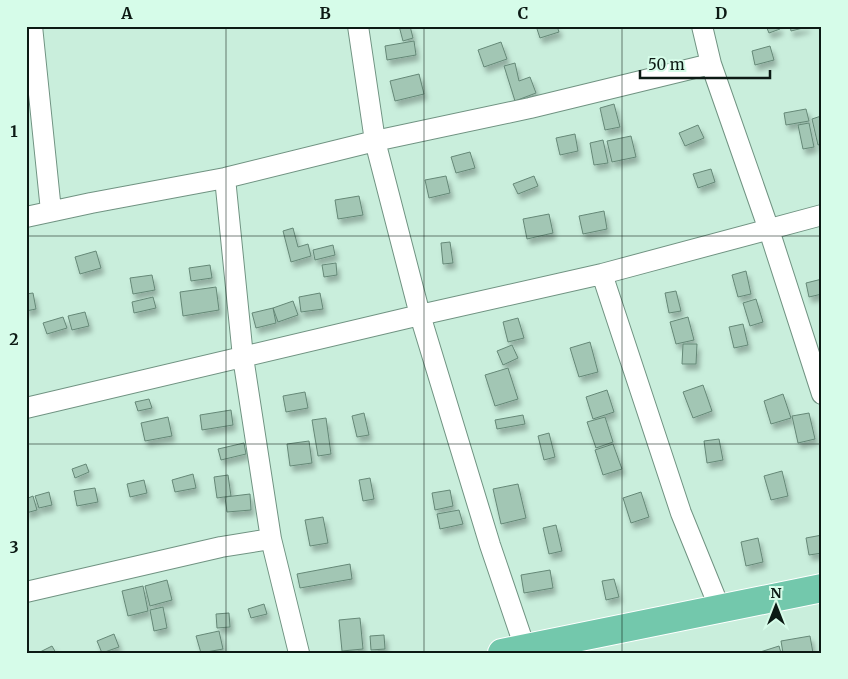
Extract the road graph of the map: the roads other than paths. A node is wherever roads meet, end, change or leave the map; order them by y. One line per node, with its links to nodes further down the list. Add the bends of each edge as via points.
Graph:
1 (32, 26): 7 (street)
2 (358, 26): 5 (street)
3 (702, 26): 4 (street)
4 (711, 64): 5 (street); 10 (street)
5 (376, 141): 6 (street); 12 (street)
6 (225, 178): 7 (street); 13 (street)
7 (51, 211): 9 (street)
8 (822, 214): 10 (street)
9 (26, 217)
10 (769, 230): 11 (street); 14 (street)
11 (602, 274): 12 (street); 19 (street, via 681,513)
12 (420, 315): 13 (street); 20 (street, via 490,544)
13 (243, 357): 15 (street); 16 (street)
14 (822, 394)
15 (26, 408)
16 (272, 539): 18 (street, via 221,547); 21 (street)
17 (822, 588): 19 (main road)
18 (26, 592)
19 (720, 609): 20 (main road)
20 (514, 650)
21 (299, 653)

